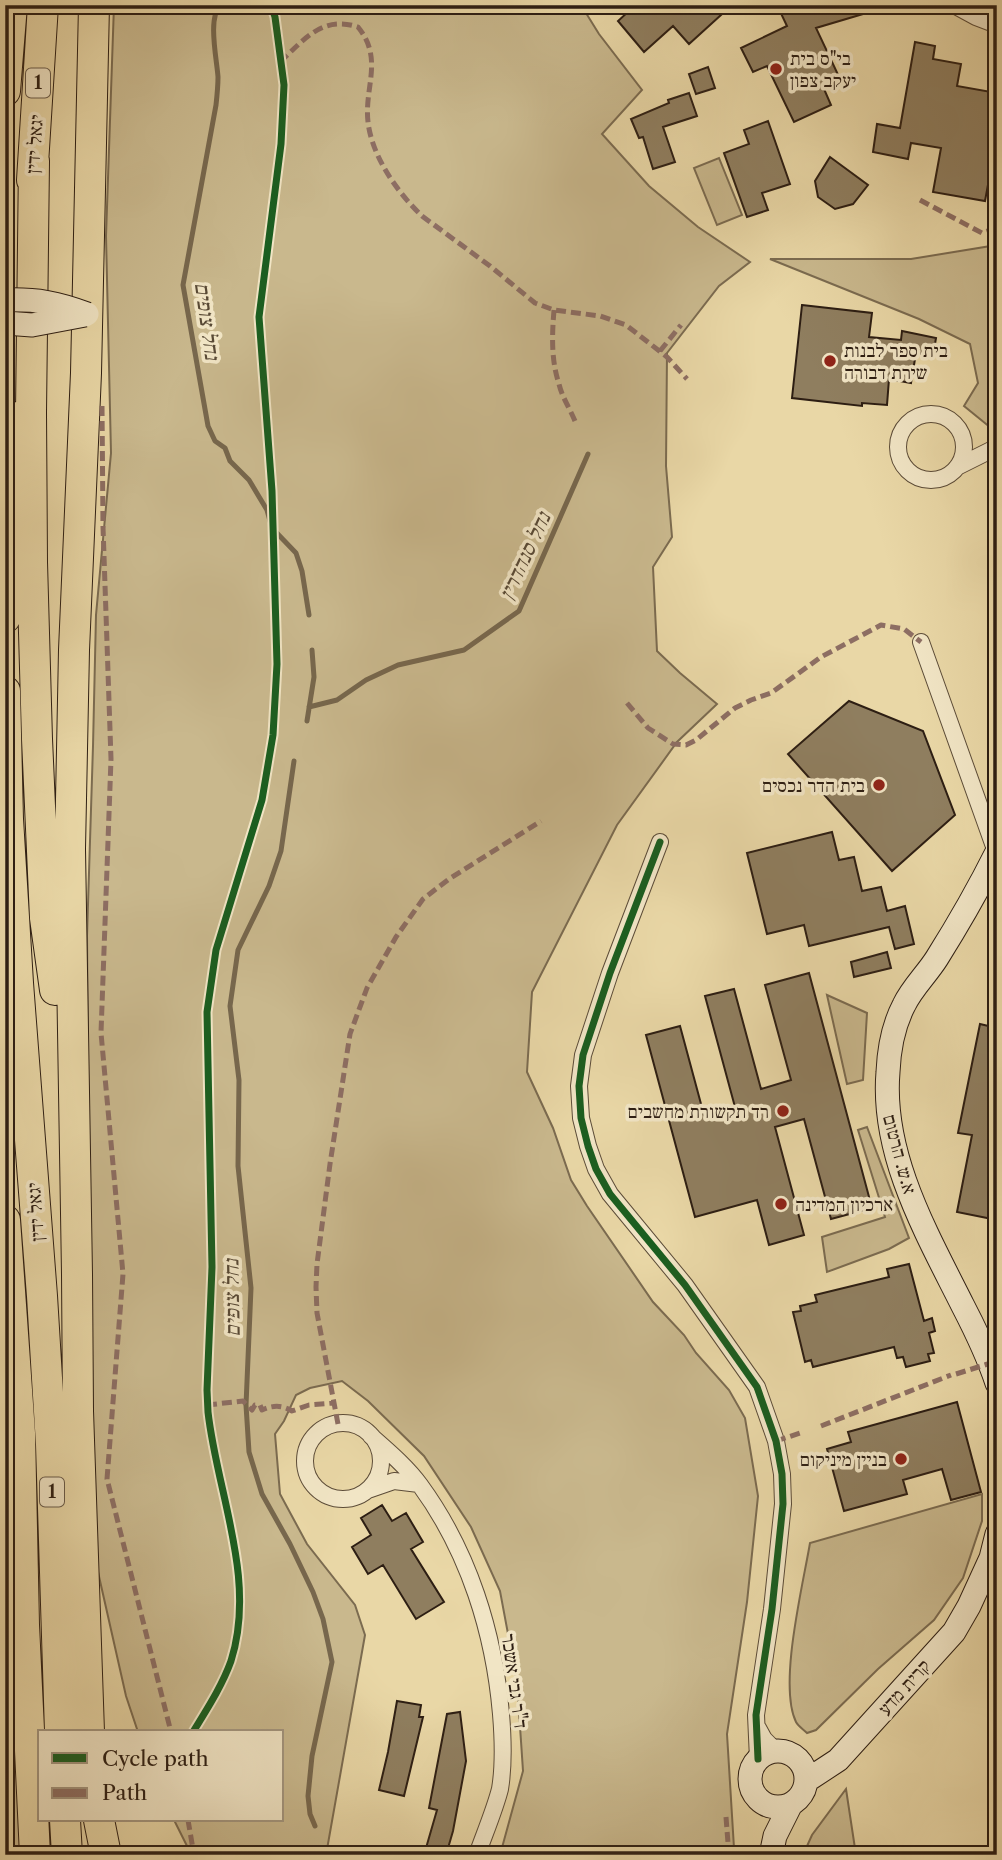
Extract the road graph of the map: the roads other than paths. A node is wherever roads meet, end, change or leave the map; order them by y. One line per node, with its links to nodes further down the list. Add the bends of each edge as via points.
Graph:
1 (12, 5): 6 (highway, 1)
2 (43, 5): 7 (highway, יגאל ידין / 1)
3 (94, 5): 9 (highway)
4 (964, 8): 5 (street)
5 (997, 25)
6 (5, 91)
7 (34, 161): 14 (highway, יגאל ידין / 1, via 16,357); 19 (highway, via 31,412 37,739 45,918)
8 (5, 300): 9 (street, bridge, via 48,301)
9 (87, 314): 10 (street, bridge, via 32,324); 19 (highway, via 69,849)
10 (5, 323)
11 (962, 437): 12 (street); 13 (street, via 964,448); 13 (street, via 949,420 928,414 908,424 899,443 903,465 920,478 940,479)
12 (995, 447): 13 (street)
13 (957, 467)
14 (5, 618)
15 (921, 642): 18 (street)
16 (5, 691): 26 (highway, יגאל ידין / 1, via 17,970 51,1444)
17 (660, 842): 28 (street, via 583,1055 580,1118 596,1169 610,1194 685,1285 757,1387 776,1441 783,1504 756,1723)
18 (997, 852): 21 (street, א.ש. הרטום, via 936,960 904,1004 895,1027 886,1092 889,1122 910,1194)
19 (74, 1129): 27 (highway)
20 (5, 1220): 35 (highway, יגאל ידין / 1, via 20,1433)
21 (997, 1383)
22 (371, 1436): 23 (street, ד"ר גבי אשכר); 24 (street, via 381,1457 376,1481); 24 (street, via 361,1428 338,1423 316,1434 305,1456 309,1479 327,1496 349,1499)
23 (419, 1484): 24 (street, via 394,1481); 39 (street, ד"ר גבי אשכר, via 457,1545 476,1593 497,1675 503,1739 500,1789)
24 (368, 1490)
25 (997, 1534): 29 (street, קרית מדע, via 991,1558 954,1632 833,1763)
26 (60, 1730)
27 (90, 1730)
28 (767, 1755): 29 (street, via 791,1754); 30 (street, via 751,1774 751,1787 758,1798)
29 (804, 1772): 30 (street, via 801,1796)
30 (780, 1805): 34 (street)
31 (65, 1822): 36 (highway)
32 (93, 1822): 37 (highway)
33 (99, 1822): 38 (highway)
34 (773, 1846)
35 (34, 1855)
36 (67, 1855)
37 (94, 1855)
38 (106, 1855)
39 (477, 1855)

